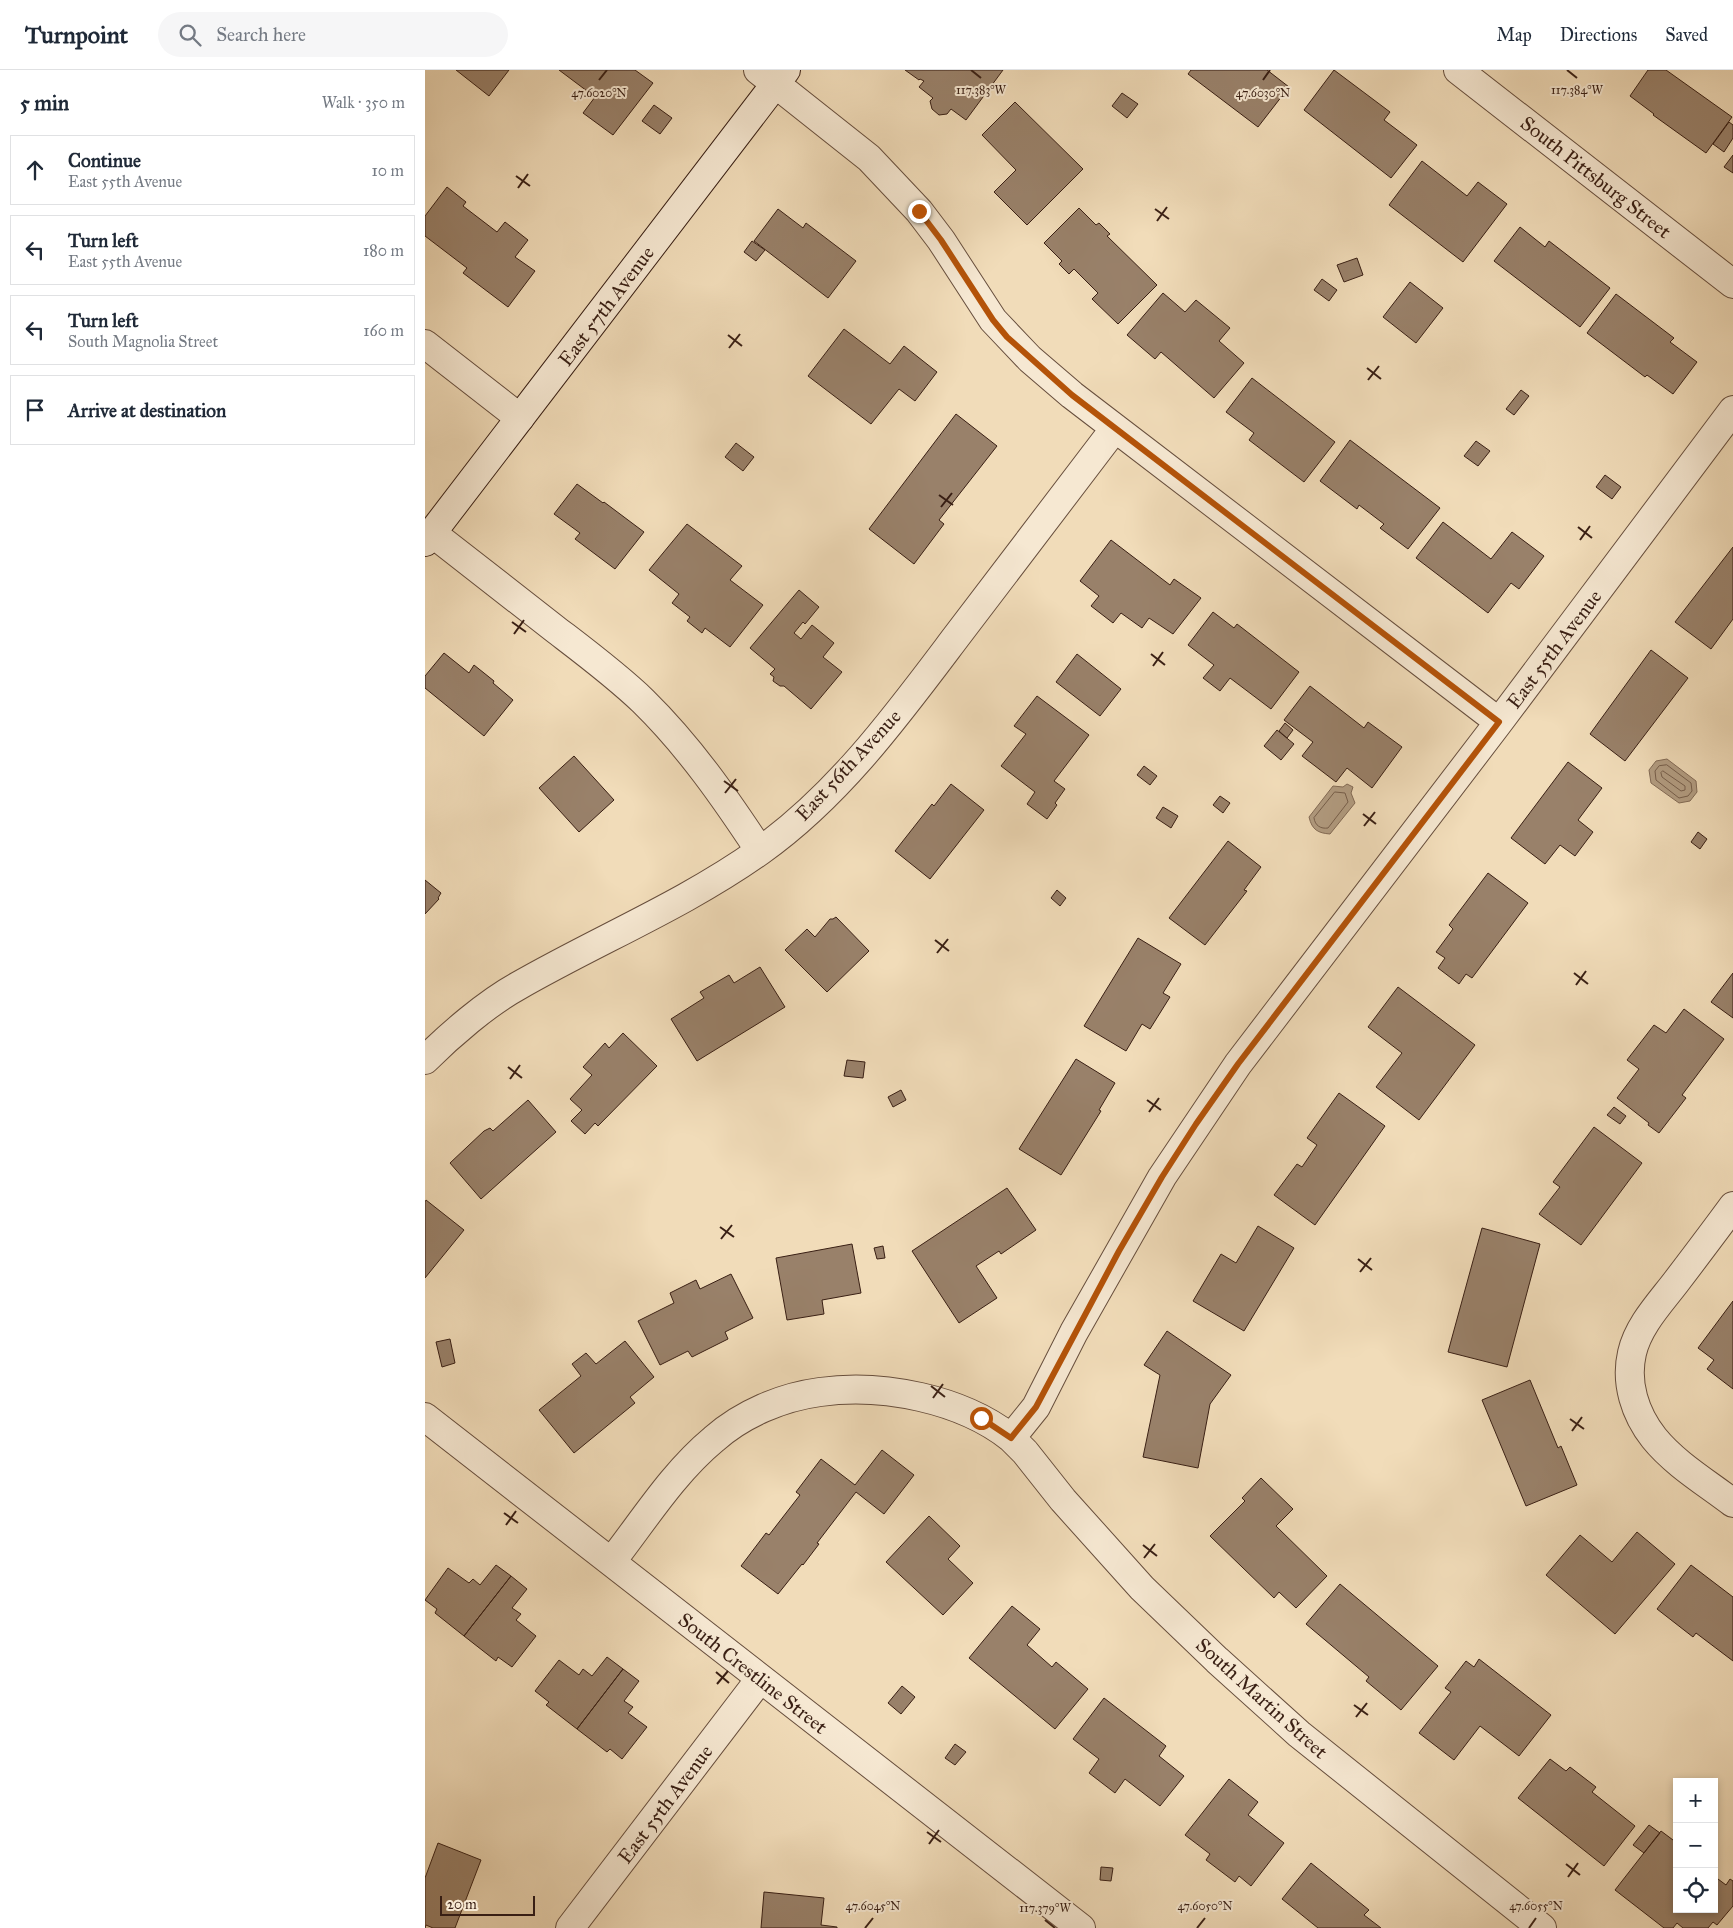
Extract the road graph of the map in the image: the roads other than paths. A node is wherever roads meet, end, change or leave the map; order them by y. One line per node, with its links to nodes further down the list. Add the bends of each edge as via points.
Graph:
1 (1459, 70): 3 (street, South Pittsburg Street)
2 (773, 75): 6 (street, East 57th Avenue); 7 (street, via 869,158 919,211 1007,337)
3 (1733, 284)
4 (425, 344): 6 (street)
5 (1733, 410): 9 (street, East 55th Avenue)
6 (520, 418): 8 (street, East 57th Avenue)
7 (1115, 428): 9 (street); 10 (street, East 56th Avenue, via 895,718 804,816)
8 (428, 538): 10 (street, via 613,674 643,701 701,766)
9 (1499, 722): 14 (street, East 55th Avenue, via 1238,1064 1196,1124 1119,1251 1036,1407)
10 (760, 851): 11 (street, East 56th Avenue, via 685,899 516,987)
11 (425, 1060)
12 (1733, 1206): 15 (street, via 1653,1311 1639,1335 1632,1352 1630,1385 1643,1423 1655,1439 1677,1461)
13 (425, 1417): 16 (street, South Crestline Street)
14 (1011, 1438): 16 (street, via 981,1418 944,1404 902,1394 867,1390 820,1392 780,1402 744,1418 715,1438 685,1466); 20 (street, South Martin Street, via 1142,1588 1217,1660 1299,1734)
15 (1733, 1503)
16 (612, 1561): 17 (street, South Crestline Street)
17 (760, 1679): 18 (street, East 55th Avenue); 19 (street, South Crestline Street)
18 (570, 1928)
19 (1081, 1928)
20 (1542, 1928)

